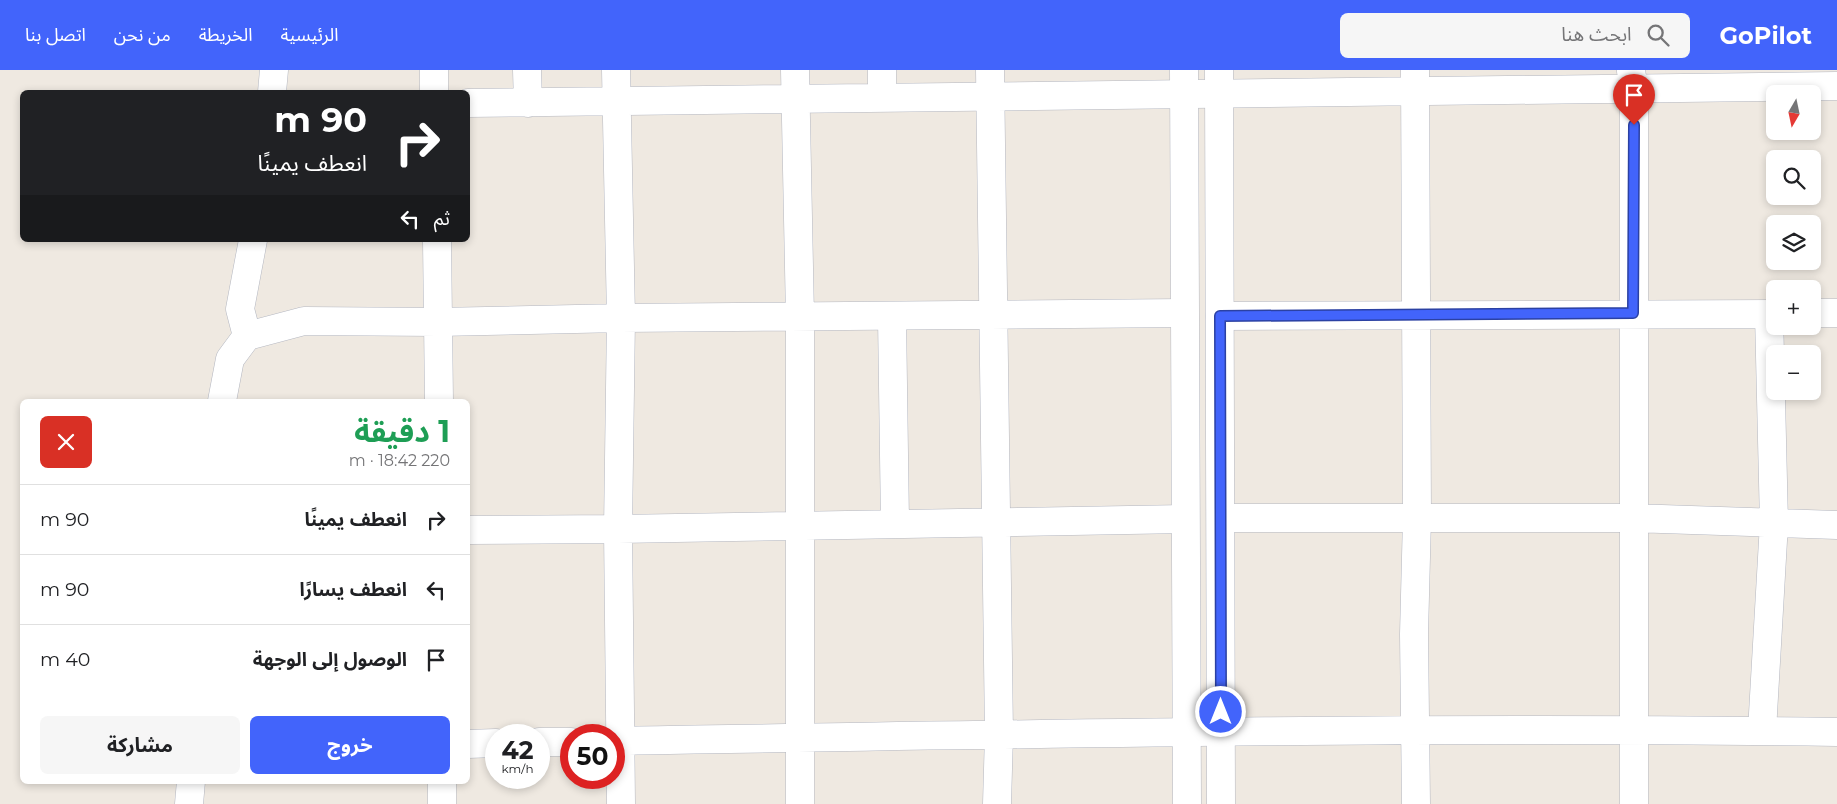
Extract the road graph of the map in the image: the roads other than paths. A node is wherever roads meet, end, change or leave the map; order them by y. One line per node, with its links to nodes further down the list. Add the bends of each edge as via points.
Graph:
1 (274, 70): 15 (street)
2 (434, 70): 16 (street)
3 (527, 70): 19 (street)
4 (616, 70): 20 (street)
5 (795, 70): 18 (street)
6 (882, 70): 17 (street)
7 (1701, 78): 8 (street); 9 (street)
8 (1800, 78): 14 (street)
9 (1632, 79): 10 (street); 24 (street)
10 (1415, 80): 11 (street); 28 (street)
11 (1219, 81): 12 (street); 31 (street)
12 (1184, 82): 13 (street); 27 (street)
13 (990, 83): 17 (street); 30 (street)
14 (1837, 86)
15 (272, 90)
16 (434, 90)
17 (882, 98): 18 (street)
18 (795, 99): 20 (street); 32 (street)
19 (528, 102): 20 (street); 21 (street)
20 (616, 102): 34 (street)
21 (470, 103)
22 (253, 242): 37 (street, via 240,309)
23 (437, 242): 35 (street)
24 (1633, 313): 28 (street); 29 (street); 42 (street)
25 (1821, 313): 26 (street)
26 (1837, 313)
27 (1184, 314): 30 (street); 43 (street)
28 (1416, 314): 31 (street); 41 (street)
29 (1766, 314)
30 (995, 315): 33 (street); 44 (street, via 992,330)
31 (1220, 316): 40 (street)
32 (800, 317): 33 (street); 34 (street); 47 (street)
33 (892, 317): 46 (street)
34 (621, 318): 35 (street); 50 (street)
35 (438, 322): 37 (street, via 304,321); 39 (street)
36 (1772, 335): 45 (street)
37 (247, 336): 38 (street, via 230,359)
38 (222, 399)
39 (440, 399)
40 (1221, 518): 41 (street); 56 (street)
41 (1417, 518): 42 (street); 53 (street)
42 (1632, 518): 45 (street); 52 (street)
43 (1185, 519): 44 (street); 54 (street)
44 (995, 522): 46 (street); 58 (street)
45 (1774, 522): 48 (street); 55 (street)
46 (895, 523): 47 (street)
47 (801, 525): 50 (street); 59 (street)
48 (1837, 525)
49 (470, 530): 50 (street)
50 (618, 530): 51 (street)
51 (617, 724)
52 (1633, 729): 53 (street); 55 (street); 74 (street)
53 (1414, 730): 56 (street); 73 (street)
54 (1186, 731): 56 (street); 58 (street); 71 (street)
55 (1762, 731): 57 (street)
56 (1221, 732): 72 (street)
57 (1837, 732)
58 (999, 734): 59 (street); 70 (street)
59 (798, 738): 60 (street); 69 (street)
60 (625, 741)
61 (485, 743): 62 (street)
62 (470, 744)
63 (191, 784): 66 (street)
64 (442, 784): 67 (street)
65 (620, 789): 68 (street)
66 (189, 804)
67 (442, 804)
68 (621, 804)
69 (800, 804)
70 (996, 804)
71 (1187, 804)
72 (1222, 804)
73 (1416, 804)
74 (1634, 804)

